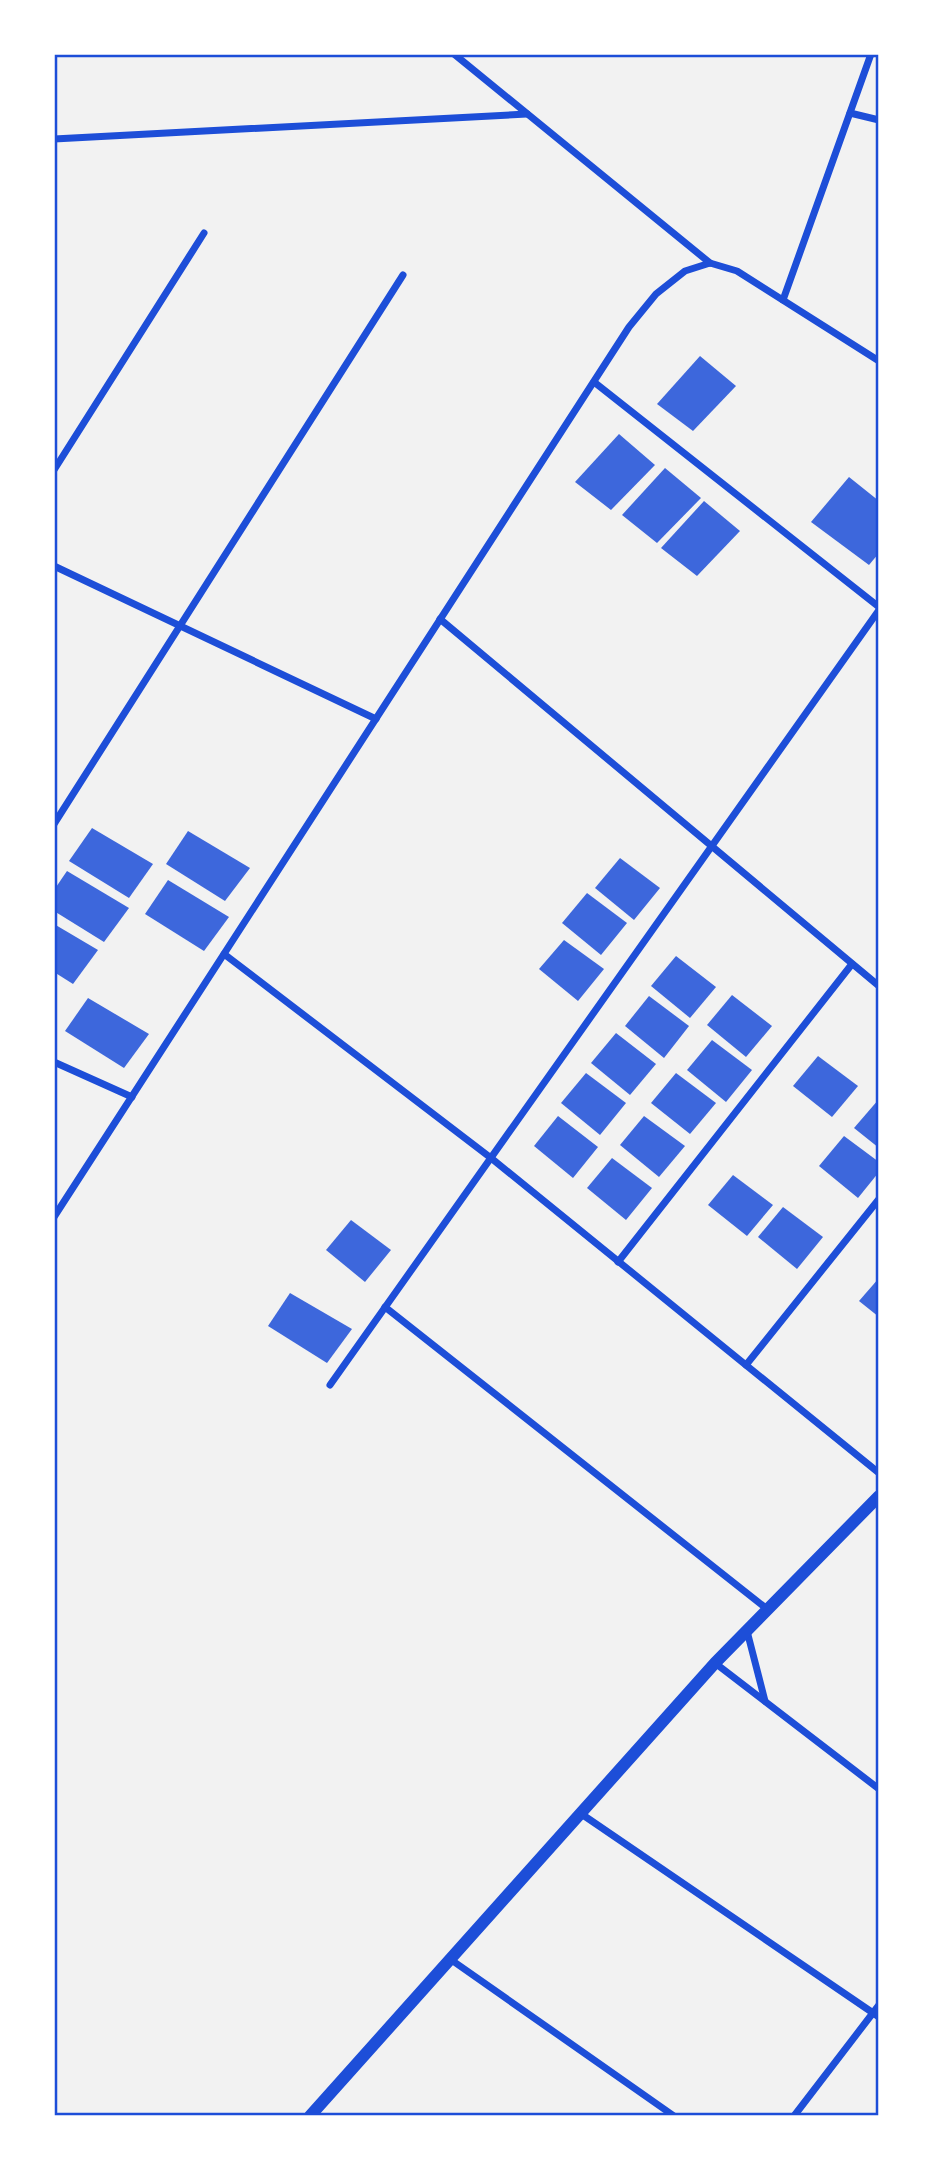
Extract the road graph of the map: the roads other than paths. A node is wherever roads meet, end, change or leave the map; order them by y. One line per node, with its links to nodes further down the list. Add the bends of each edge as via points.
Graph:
1 (454, 54): 4 (street)
2 (871, 54): 3 (street)
3 (850, 113): 5 (street); 10 (street)
4 (527, 114): 6 (street); 8 (street)
5 (879, 120)
6 (54, 139)
7 (204, 233): 13 (street)
8 (710, 263): 10 (street, via 737,271); 12 (street, via 685,271 656,294)
9 (403, 275): 17 (street)
10 (783, 300): 11 (street)
11 (879, 361)
12 (594, 382): 15 (street); 16 (street)
13 (54, 470)
14 (54, 566): 17 (street)
15 (879, 608): 20 (street)
16 (440, 619): 18 (street); 20 (street)
17 (181, 626): 18 (street); 19 (street)
18 (376, 719): 21 (street)
19 (54, 824)
20 (712, 845): 22 (street); 26 (street)
21 (224, 954): 25 (street); 26 (street)
22 (852, 964): 23 (street); 29 (street)
23 (879, 986)
24 (54, 1062): 25 (street)
25 (132, 1097): 28 (street)
26 (491, 1158): 29 (street); 30 (street)
27 (879, 1199): 31 (street)
28 (54, 1217)
29 (618, 1262): 31 (street)
30 (385, 1307): 32 (street); 35 (street)
31 (746, 1365): 33 (street)
32 (330, 1385)
33 (879, 1473)
34 (879, 1496): 35 (street)
35 (768, 1609): 36 (street)
36 (747, 1631): 37 (street); 38 (street)
37 (715, 1663): 38 (street); 40 (street)
38 (765, 1702): 39 (street)
39 (879, 1789)
40 (580, 1813): 41 (street); 42 (street)
41 (450, 1958): 43 (street); 44 (street)
42 (877, 2012): 45 (street)
43 (316, 2114)
44 (674, 2116)
45 (794, 2116)

